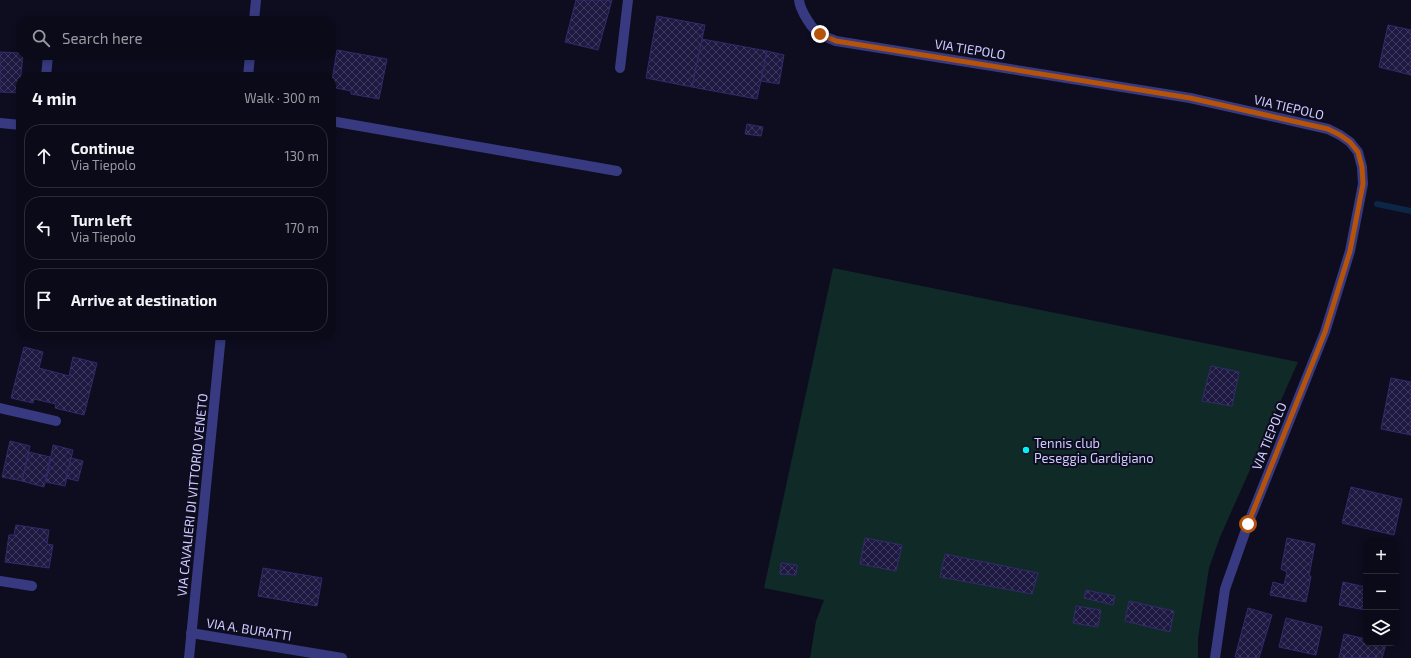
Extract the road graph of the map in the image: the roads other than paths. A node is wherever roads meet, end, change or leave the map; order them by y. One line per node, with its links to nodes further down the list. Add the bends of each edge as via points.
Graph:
1 (256, 0): 4 (street)
2 (628, 0): 7 (street)
3 (799, 0): 23 (street, VIA TIEPOLO, via 807,20 820,34 836,41 1190,98 1328,129 1350,142 1358,152 1363,184 1350,251 1325,332 1248,524 1225,589)
4 (254, 16)
5 (48, 60): 8 (street)
6 (250, 60): 9 (street)
7 (620, 68)
8 (46, 72)
9 (248, 72)
10 (336, 121): 13 (street)
11 (0, 123): 12 (street)
12 (16, 125)
13 (617, 171)
14 (221, 340): 19 (street, VIA CAVALIERI DI VITTORIO VENETO)
15 (0, 408): 16 (street)
16 (56, 421)
17 (0, 581): 18 (street)
18 (32, 586)
19 (191, 633): 20 (street, VIA A. BURATTI); 21 (street, VIA CAVALIERI DI VITTORIO VENETO)
20 (302, 655): 22 (street, VIA A. BURATTI)
21 (189, 658)
22 (342, 658)
23 (1215, 658)

